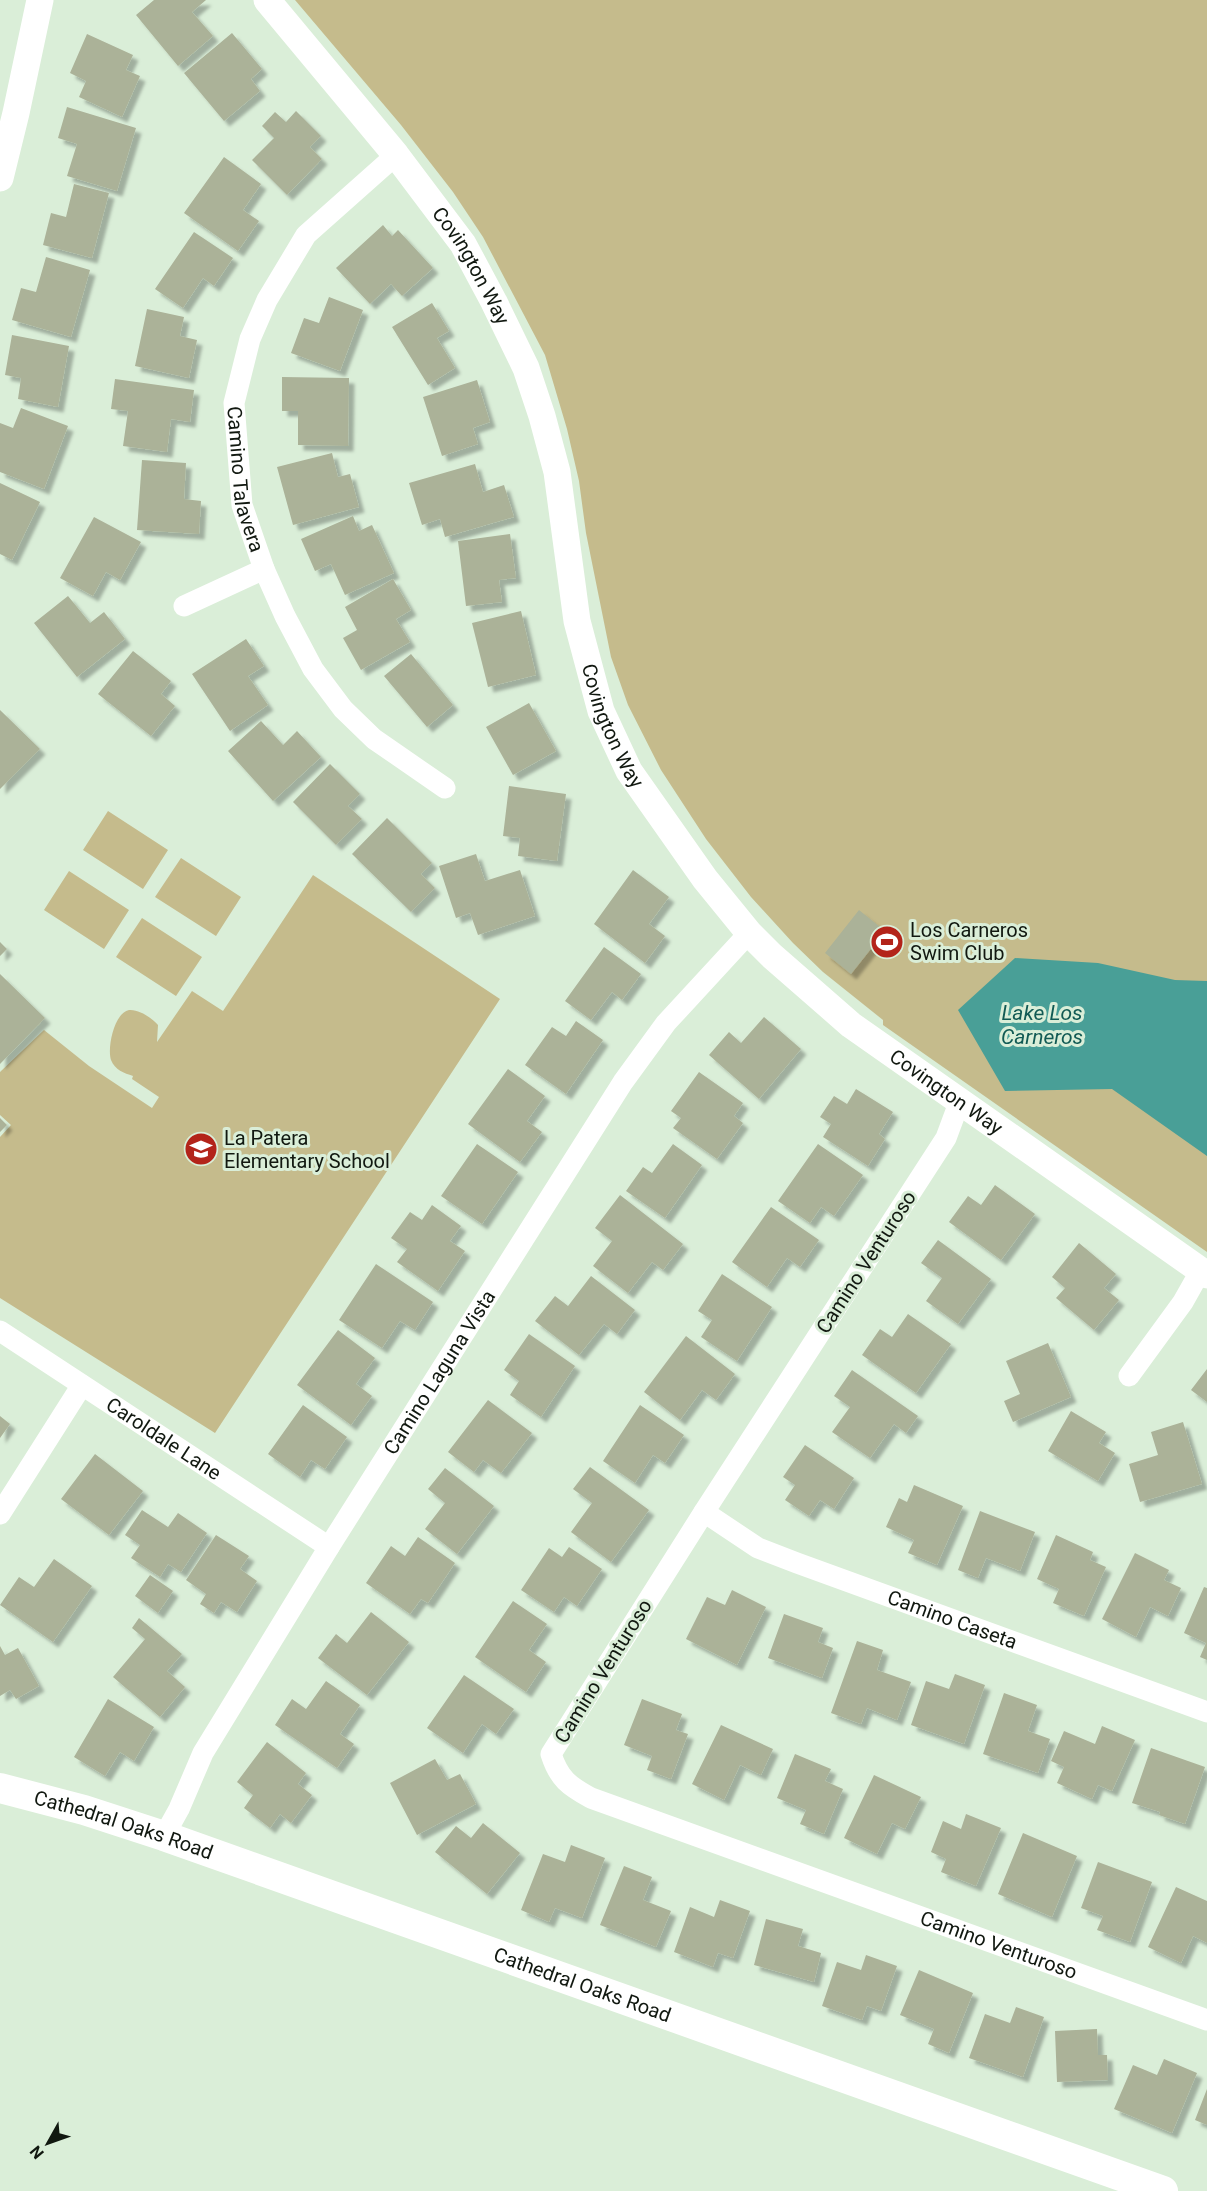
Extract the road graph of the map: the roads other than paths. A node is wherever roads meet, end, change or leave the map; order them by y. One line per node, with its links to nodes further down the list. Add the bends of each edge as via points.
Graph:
1 (40, 0): 3 (street)
2 (267, 0): 4 (street, Covington Way)
3 (8, 111): 5 (street)
4 (396, 155): 6 (street, Camino Talavera, via 306,235 267,300 250,339 234,403 242,505); 9 (street, Covington Way, via 463,244 526,368 557,472 577,621 601,711 629,771 705,879)
5 (0, 178)
6 (264, 569): 7 (street); 8 (street, Camino Talavera, via 313,669 343,709 374,739)
7 (183, 606)
8 (445, 788)
9 (749, 933): 10 (street, Covington Way, via 851,1025); 17 (street, Camino Laguna Vista, via 666,1023 623,1082)
10 (959, 1103): 11 (street, Covington Way); 15 (street, Camino Venturoso, via 946,1138)
11 (1204, 1272): 13 (street)
12 (0, 1331): 14 (street, Caroldale Lane)
13 (1129, 1376)
14 (82, 1385): 16 (street); 17 (street, Caroldale Lane)
15 (704, 1512): 18 (street, Camino Caseta, via 758,1548); 21 (street, Camino Venturoso, via 551,1754 548,1776 591,1798)
16 (0, 1514)
17 (329, 1547): 20 (street, Camino Laguna Vista, via 204,1753)
18 (1207, 1712)
19 (0, 1788): 20 (main road, Cathedral Oaks Road)
20 (164, 1836): 22 (main road, Cathedral Oaks Road)
21 (1207, 2020)
22 (1163, 2191)

